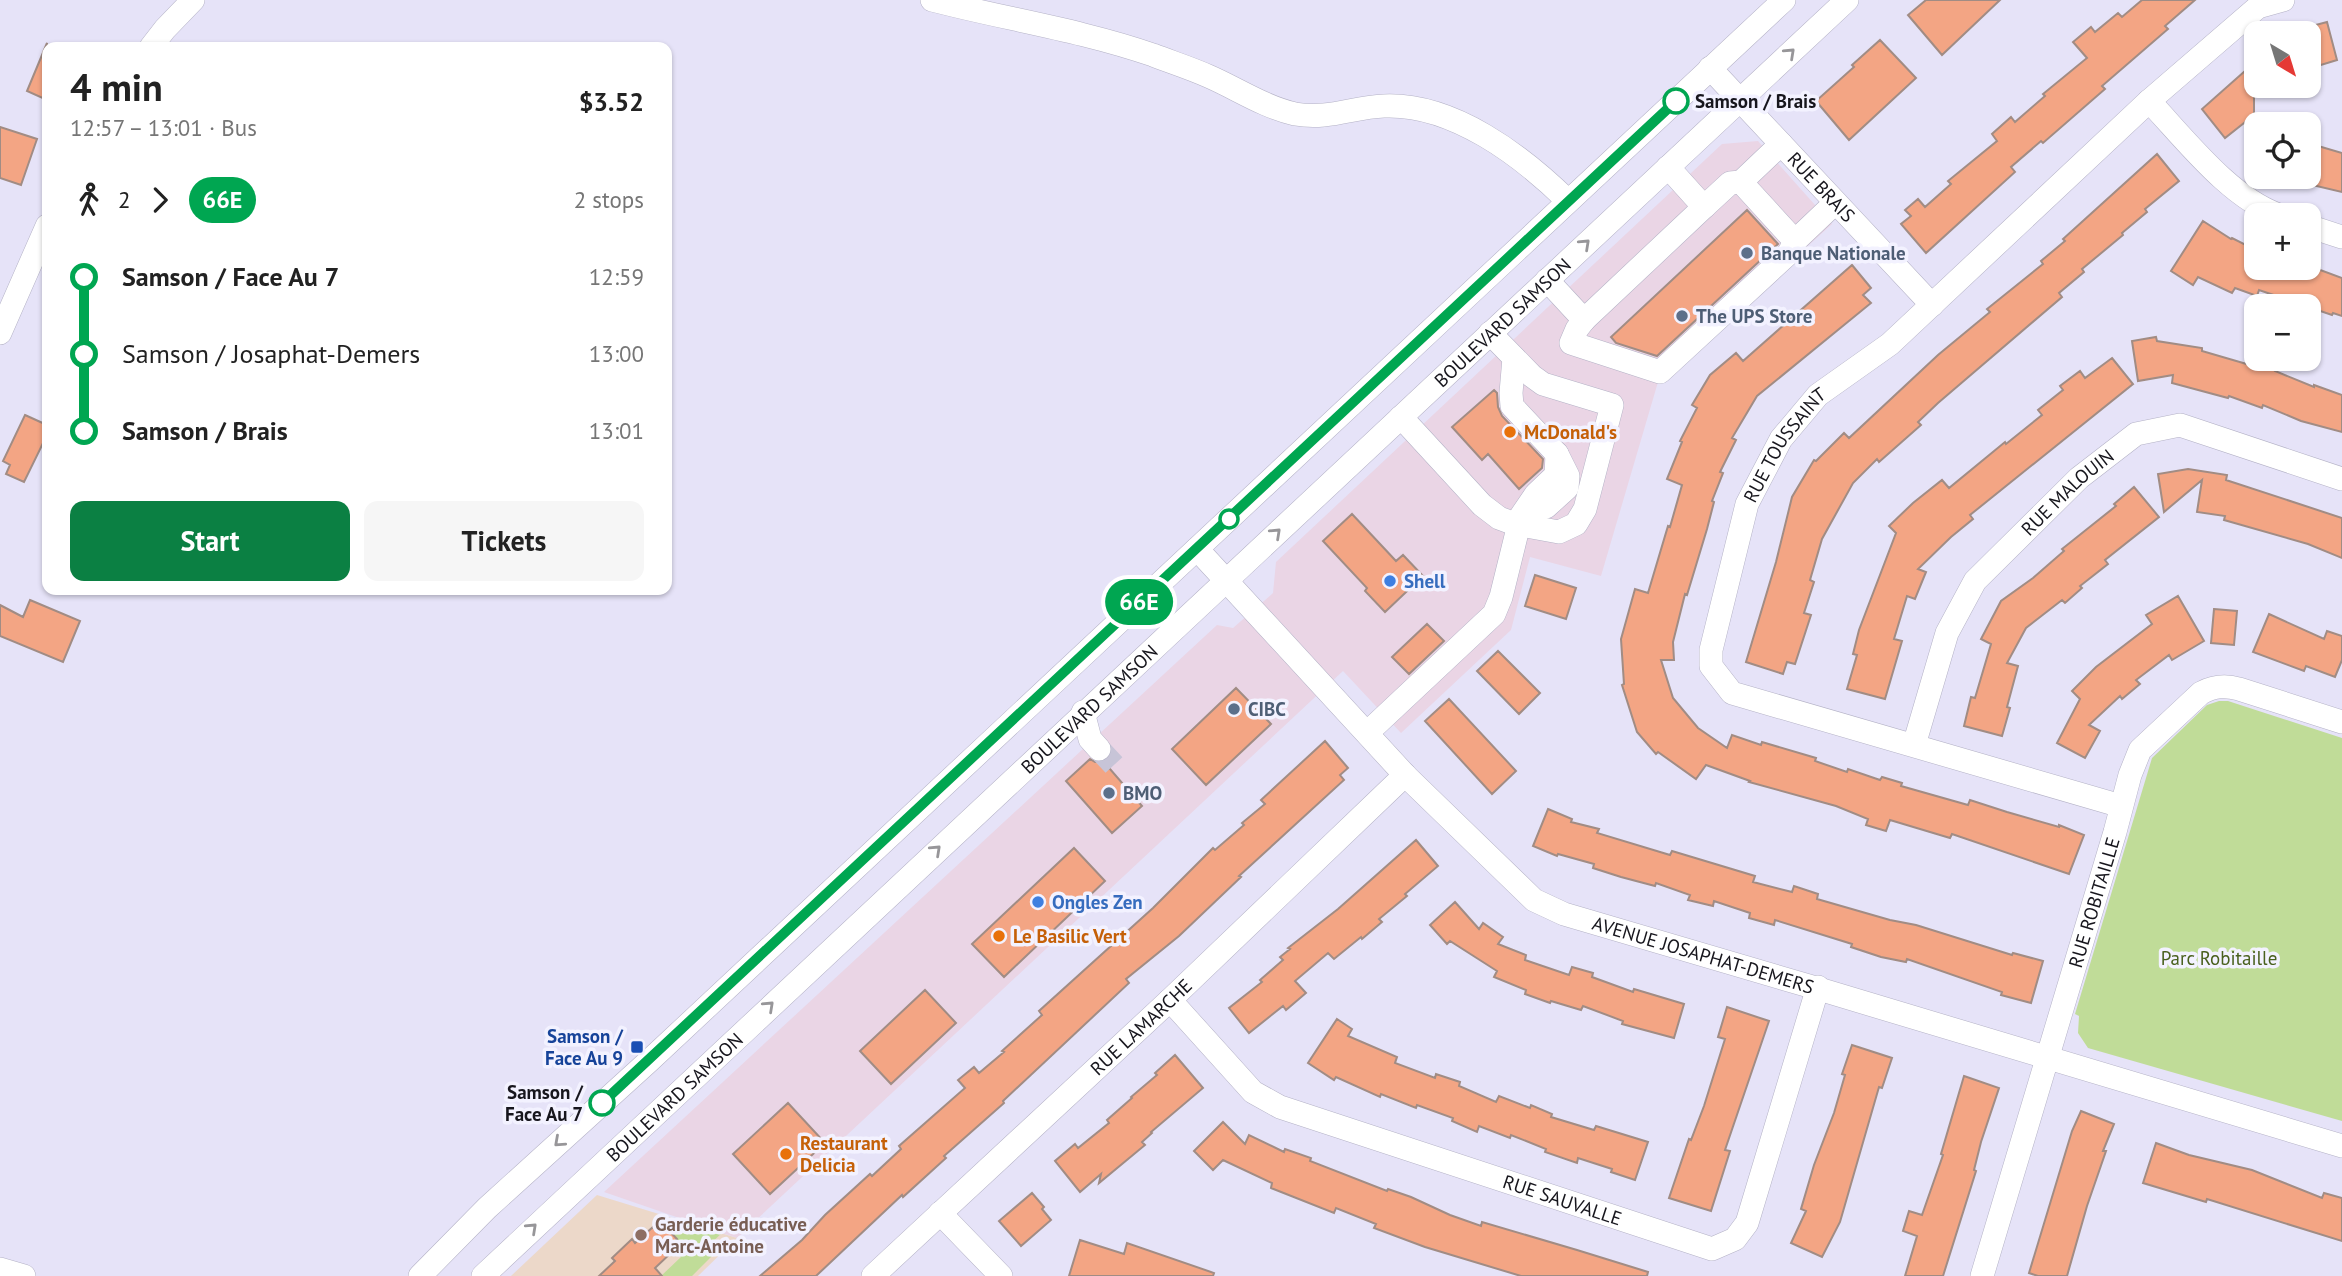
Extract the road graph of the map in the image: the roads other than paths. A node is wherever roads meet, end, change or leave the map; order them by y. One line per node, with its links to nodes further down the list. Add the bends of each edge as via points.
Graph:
1 (193, 0): 6 (street)
2 (932, 0): 13 (street, via 1149,54 1295,114 1328,115 1386,106 1434,114 1513,152)
3 (1784, 0): 7 (street)
4 (1847, 0): 8 (street, BOULEVARD SAMSON, one-way to 4)
5 (2283, 0): 9 (street, RUE TOUSSAINT, via 2258,8)
6 (155, 42)
7 (1710, 68): 8 (street, RUE BRAIS); 13 (street)
8 (1740, 100): 10 (street, RUE BRAIS); 11 (street, BOULEVARD SAMSON)
9 (2149, 101): 15 (street, via 2239,195); 22 (street, RUE TOUSSAINT)
10 (1781, 144): 12 (street); 14 (street, RUE BRAIS)
11 (1668, 167): 16 (street); 21 (street, BOULEVARD SAMSON, one-way to 11)
12 (1741, 182): 16 (street, via 1731,183); 20 (street)
13 (1568, 201): 30 (street)
14 (1835, 203): 20 (street); 22 (street, RUE BRAIS)
15 (2252, 203)
16 (1704, 207): 23 (street)
17 (2321, 230): 19 (street)
18 (42, 237): 24 (street)
19 (2342, 237)
20 (1795, 241): 23 (street, via 1789,253 1660,372 1571,344)
21 (1547, 280): 23 (street); 25 (street, BOULEVARD SAMSON)
22 (1932, 305): 35 (street, RUE TOUSSAINT, via 1891,344 1818,395 1781,439 1747,504 1712,650 1712,666 1732,693)
23 (1584, 320)
24 (2, 323)
25 (1490, 333): 26 (street); 27 (street, BOULEVARD SAMSON)
26 (1514, 358): 29 (street, via 1513,406 1557,454 1568,476 1567,488 1546,508); 29 (street, via 1543,384 1612,405 1580,520 1571,528 1553,532)
27 (1401, 417): 29 (street, via 1482,505 1499,518); 31 (street, BOULEVARD SAMSON, one-way to 27)
28 (2342, 479): 35 (street, RUE MALOUIN, via 2180,425 2136,434 2079,478 1975,580 1947,633)
29 (1522, 519): 34 (street, via 1494,614)
30 (1197, 549): 31 (street, AVENUE JOSAPHAT-DEMERS); 46 (street, one-way to 46, via 487,1208)
31 (1226, 580): 32 (street, BOULEVARD SAMSON); 34 (street, AVENUE JOSAPHAT-DEMERS)
32 (1083, 712): 36 (street, via 1090,739); 47 (street, BOULEVARD SAMSON, one-way to 32)
33 (2342, 722): 38 (street, RUE ROBITAILLE, via 2239,689 2212,688 2140,750)
34 (1367, 733): 37 (street, AVENUE JOSAPHAT-DEMERS)
35 (1914, 745): 38 (street, RUE TOUSSAINT)
36 (1100, 749)
37 (1405, 775): 39 (street, AVENUE JOSAPHAT-DEMERS, via 1534,900 1564,914); 40 (street, RUE LAMARCHE)
38 (2121, 806): 41 (street, RUE ROBITAILLE)
39 (1818, 987): 40 (street, RUE SAUVALLE, via 1747,1223 1735,1239 1712,1250 1280,1107 1253,1092); 41 (street, AVENUE JOSAPHAT-DEMERS)
40 (1170, 1000): 43 (street, RUE LAMARCHE)
41 (2046, 1059): 42 (street, AVENUE JOSAPHAT-DEMERS); 50 (street, RUE ROBITAILLE)
42 (2342, 1146)
43 (940, 1213): 48 (street, RUE LAMARCHE); 49 (street)
44 (0, 1269): 45 (street)
45 (24, 1276)
46 (421, 1276)
47 (483, 1276)
48 (873, 1276)
49 (1001, 1276)
50 (1982, 1276)

